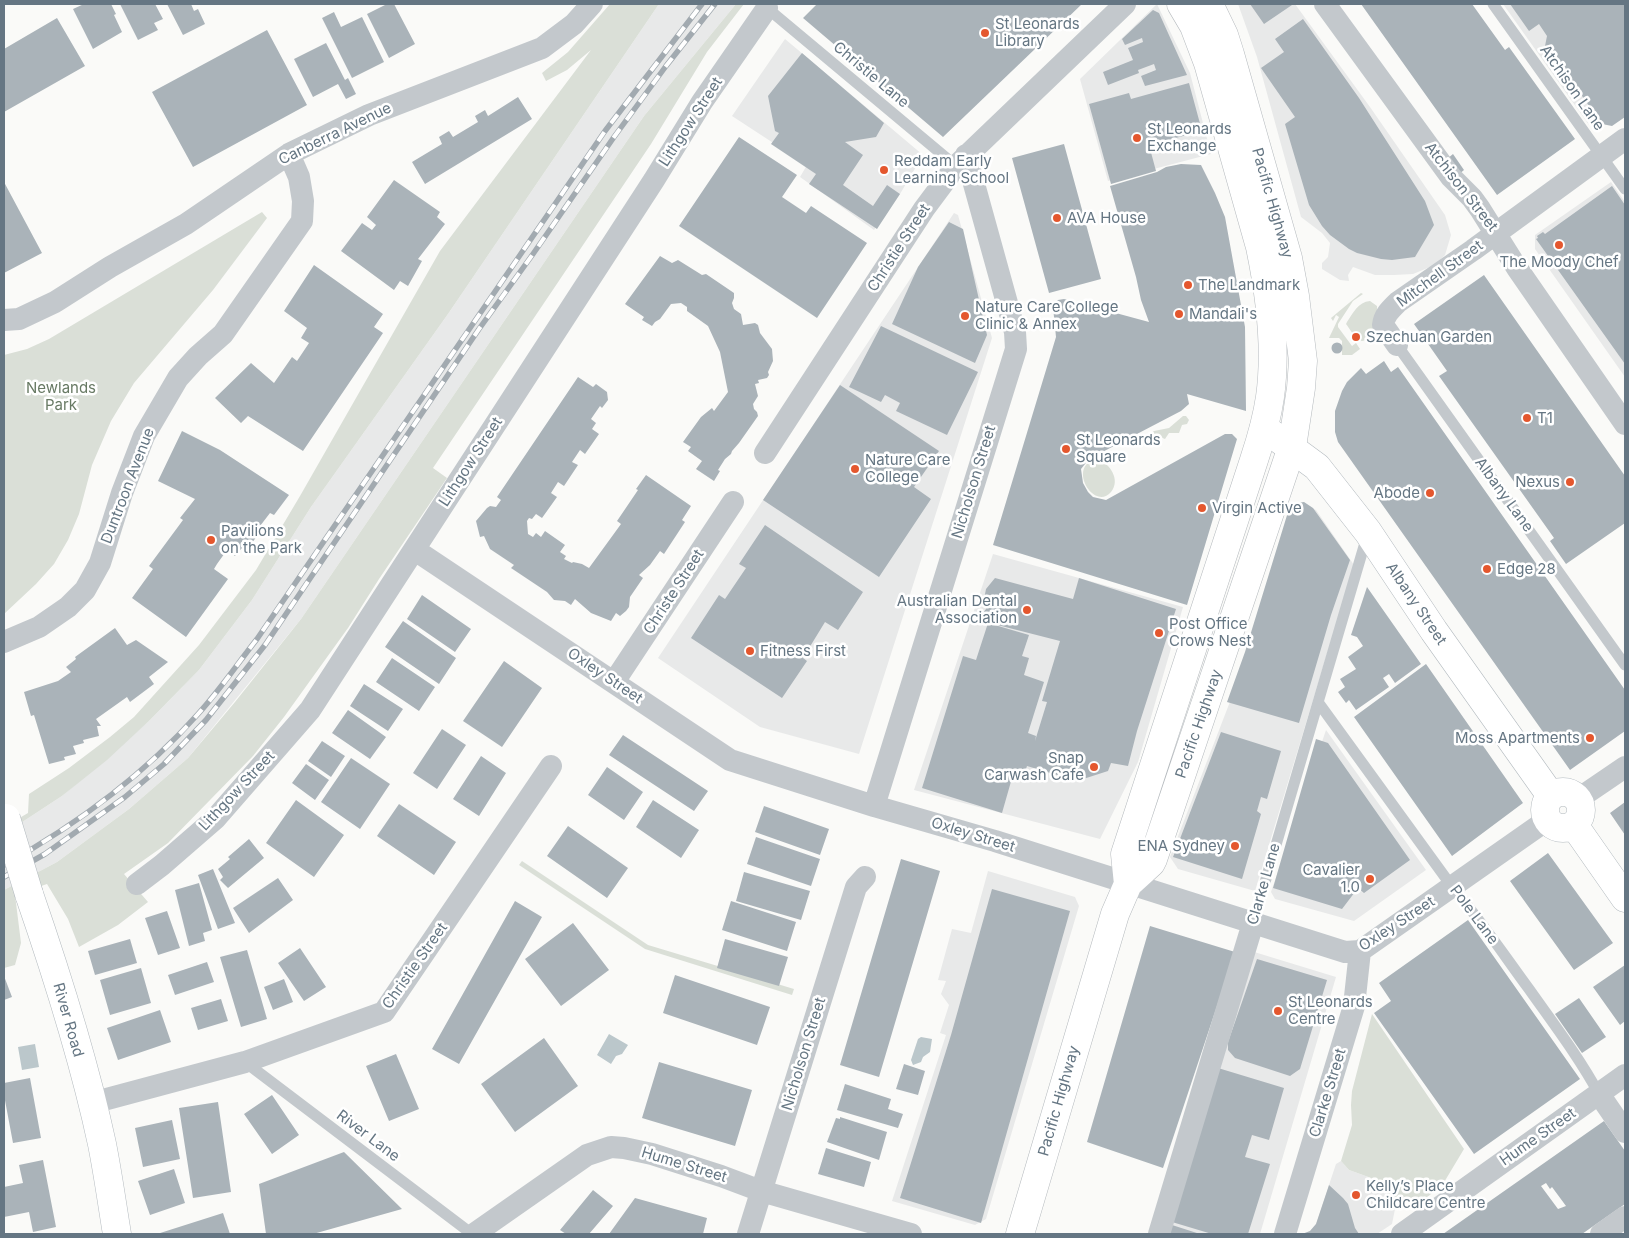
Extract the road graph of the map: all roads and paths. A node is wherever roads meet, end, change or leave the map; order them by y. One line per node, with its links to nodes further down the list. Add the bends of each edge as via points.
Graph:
1 (592, 4): 9 (street, Canberra Avenue, via 574,24 542,48 369,115)
2 (1125, 4): 11 (street, Christie Street)
3 (1181, 4): 18 (main road, Pacific Highway, via 1194,26 1208,63 1266,275 1272,352 1270,395)
4 (1209, 4): 19 (main road, Pacific Highway, via 1230,54 1288,258 1303,361)
5 (1325, 4): 13 (street, Atchison Street, via 1451,177 1472,198)
6 (1493, 4): 10 (lane, Atchison Lane)
7 (767, 8): 11 (lane, Christie Lane); 23 (street, Lithgow Street, via 702,102)
8 (1625, 139): 10 (street, Mitchell Street)
9 (288, 154): 14 (street, Canberra Avenue, via 186,224 54,302 19,319); 24 (street, Duntroon Avenue, via 300,178 302,221 223,334 178,378 144,436 100,563 85,590 68,607 39,627)
10 (1602, 156): 12 (lane, Atchison Lane); 13 (street, Mitchell Street)
11 (961, 161): 20 (street, Christie Street, via 924,209); 30 (street, Nicholson Street, via 1015,332 1016,348)
12 (1625, 189)
13 (1496, 233): 15 (street, Mitchell Street, via 1398,302 1389,311); 17 (street, Atchison Street)
14 (4, 320)
15 (1383, 325): 16 (street, Albany Lane)
16 (1397, 345): 25 (lane, Albany Lane)
17 (1625, 424)
18 (1264, 428): 19 (main road, Albany Street); 36 (main road, Pacific Highway, via 1125,854)
19 (1292, 447): 22 (main road, Albany Street, via 1317,466); 36 (main road, Pacific Highway, via 1153,859)
20 (765, 453)
21 (733, 502): 26 (street, Christe Street)
22 (1368, 532): 27 (lane, Clarke Lane); 31 (main road, Albany Street)
23 (415, 550): 26 (street, Oxley Street); 35 (street, Lithgow Street, via 310,710 215,819)
24 (4, 642)
25 (1625, 665)
26 (614, 682): 30 (street, Oxley Street, via 730,760)
27 (1318, 702): 37 (lane, Pole Lane); 39 (lane, Clarke Lane)
28 (551, 766): 41 (street, Christie Street, via 384,1012)
29 (1625, 767): 32 (street)
30 (874, 806): 36 (street, Oxley Street)
31 (1549, 808): 32 (main road, via 1558,792 1566,792 1572,794); 37 (street, Oxley Street)
32 (1576, 812): 38 (main road)
33 (5, 814): 44 (main road, River Road, bridge)
34 (865, 877): 46 (street, Nicholson Street, via 856,887)
35 (137, 884)
36 (1128, 884): 39 (street, Oxley Street); 53 (main road, Pacific Highway, via 1093,983)
37 (1453, 888): 40 (street, Oxley Street); 43 (lane, Pole Lane, via 1468,905 1515,978 1584,1066)
38 (1625, 898)
39 (1253, 923): 40 (street, Oxley Street, via 1345,952); 54 (street, Clarke Lane)
40 (1360, 951): 55 (street, Clarke Street, via 1354,1006)
41 (245, 1062): 44 (street, Christie Street); 50 (lane, River Lane)
42 (1625, 1075): 43 (street, Hume Street)
43 (1599, 1094): 45 (street, Pole Lane); 56 (street, Hume Street)
44 (92, 1103): 49 (main road, River Road)
45 (1625, 1132)
46 (761, 1191): 48 (street, Hume Street); 50 (street, Hume Street, via 652,1154 611,1147 587,1155); 51 (street, Nicholson Street)
47 (1625, 1217): 57 (street)
48 (881, 1230): 52 (street, Hume Street)
49 (117, 1234)
50 (473, 1234)
51 (748, 1234)
52 (911, 1234)
53 (1020, 1234)
54 (1159, 1234)
55 (1285, 1234)
56 (1402, 1234)
57 (1601, 1234)

